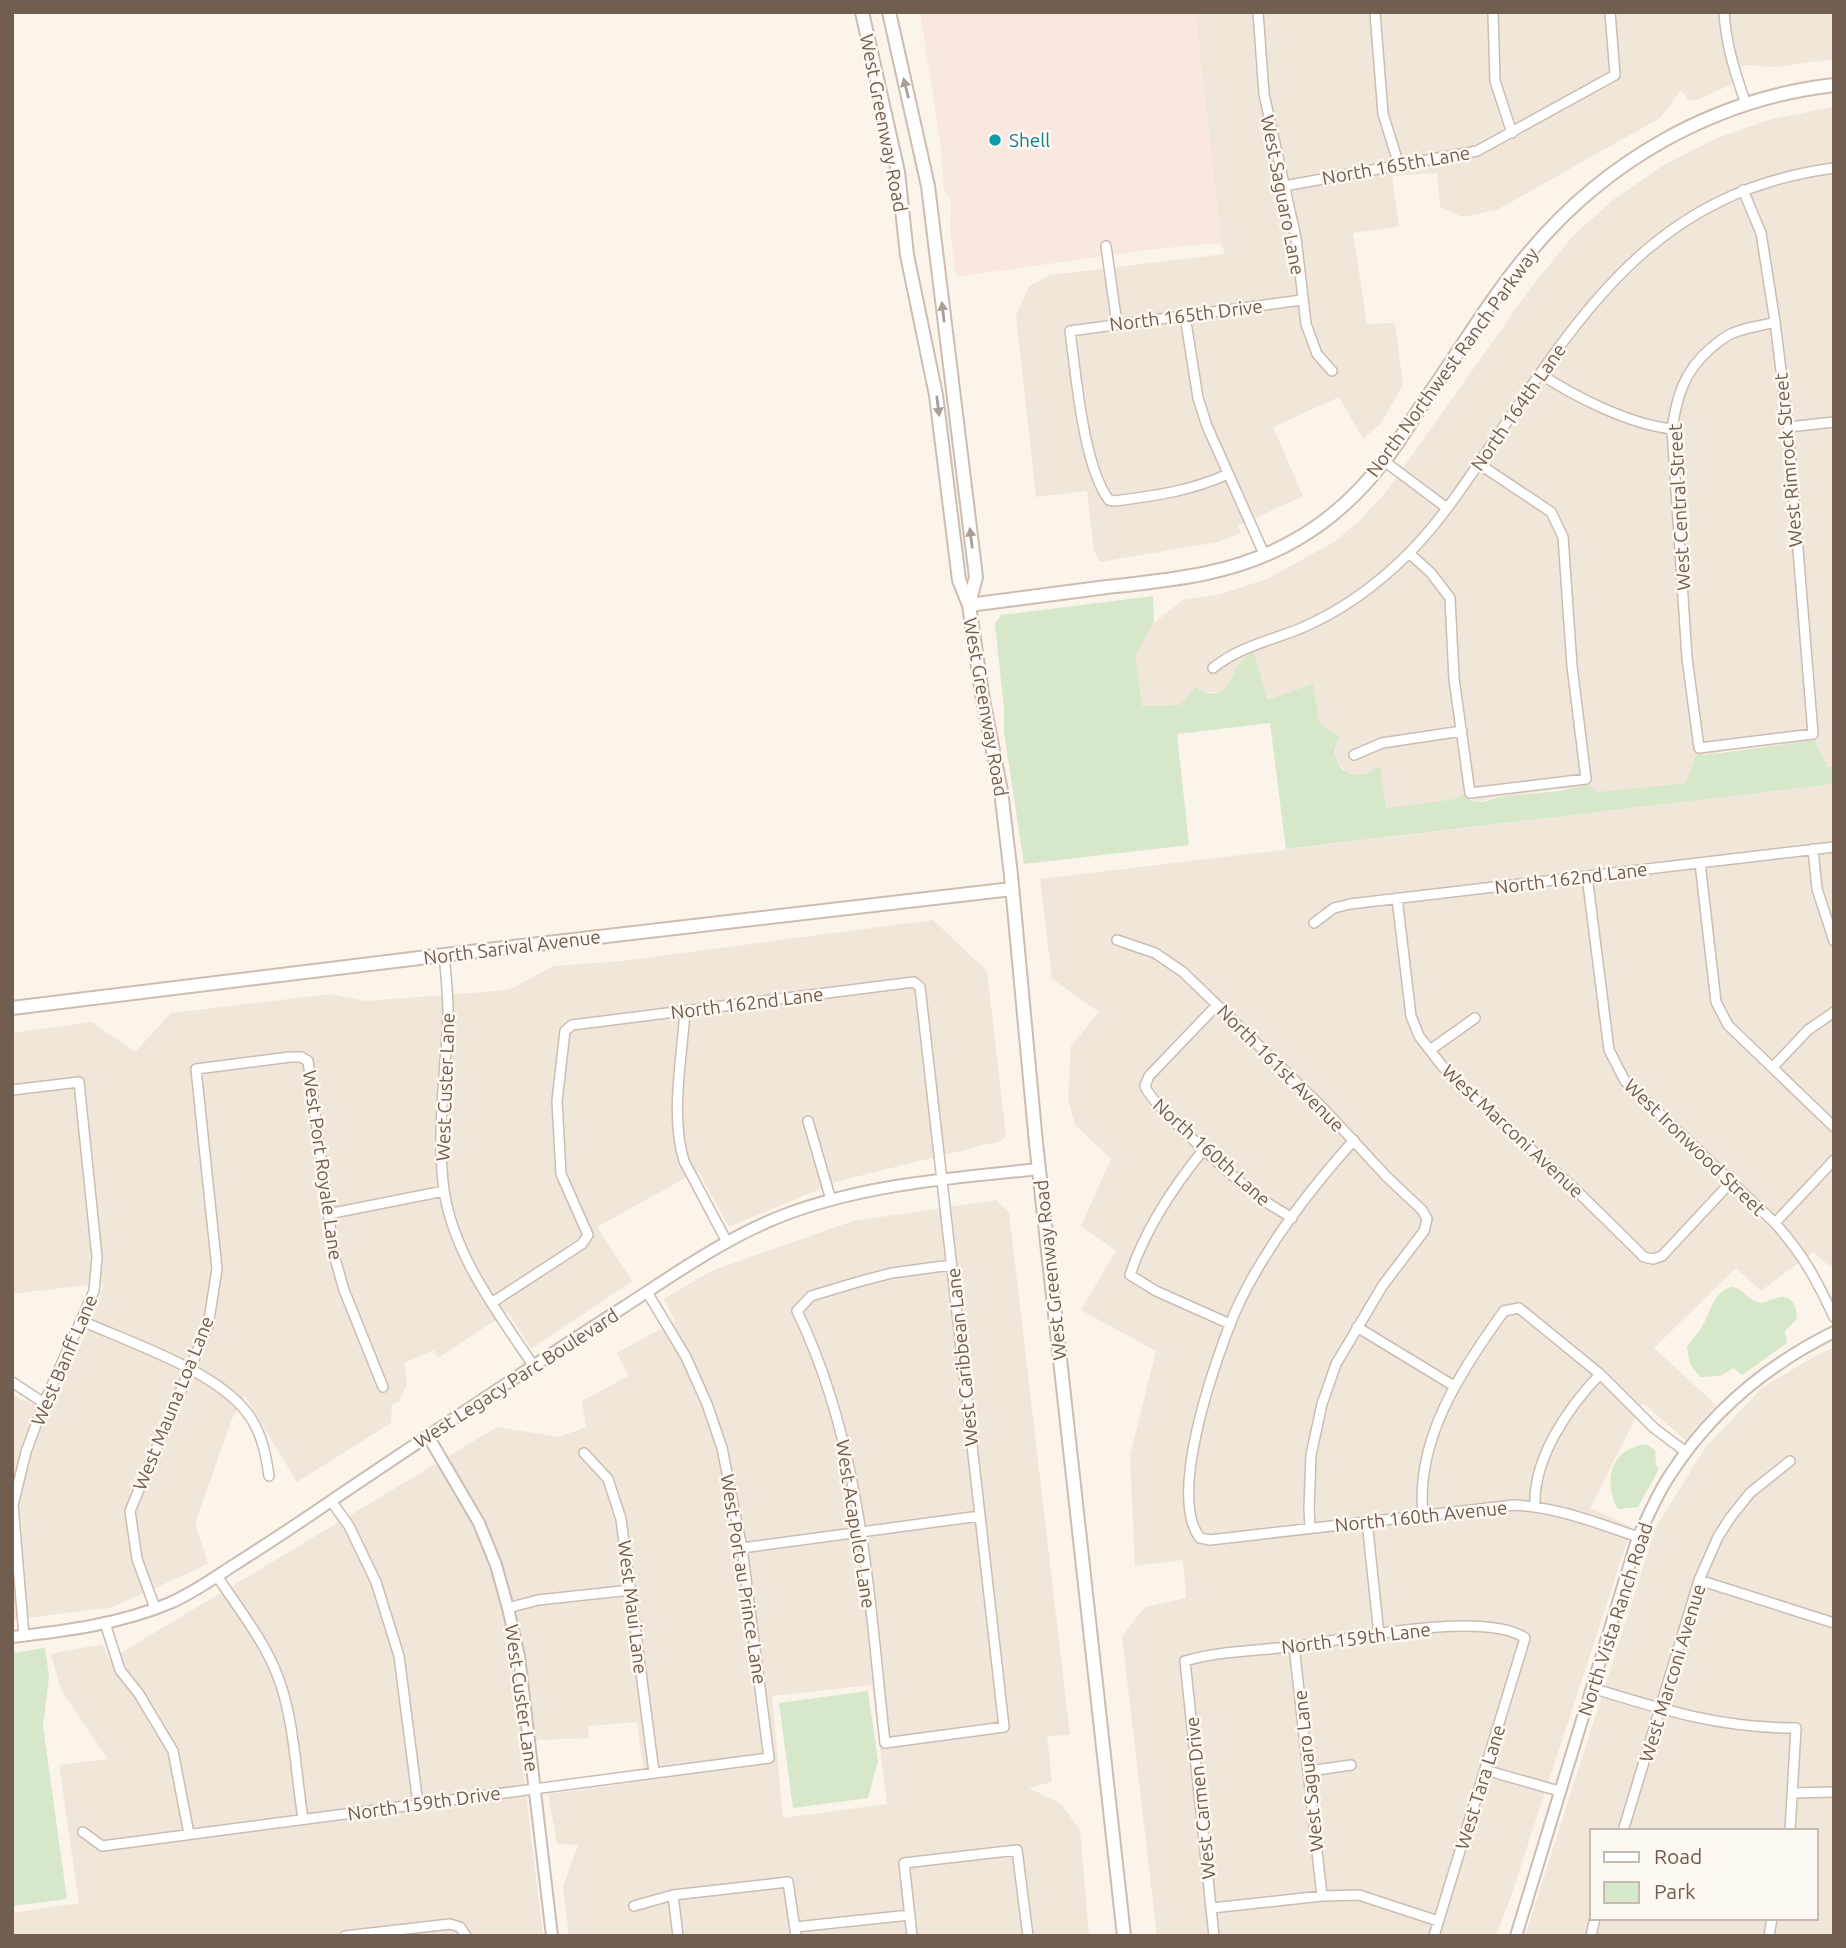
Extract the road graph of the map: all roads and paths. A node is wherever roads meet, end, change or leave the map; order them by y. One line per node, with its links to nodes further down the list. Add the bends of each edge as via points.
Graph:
1 (862, 12): 31 (main road, West Greenway Road, one-way to 31, via 898,172 907,255 936,395 959,580)
2 (889, 12): 31 (main road, West Greenway Road, one-way to 2, via 976,577 928,186)
3 (1258, 12): 13 (street, West Saguaro Lane, via 1264,94)
4 (1375, 12): 11 (street, via 1384,114)
5 (1493, 12): 10 (street, via 1495,81)
6 (1610, 12): 10 (street, North 165th Lane, via 1615,75)
7 (1724, 12): 9 (street, via 1732,66)
8 (1834, 85): 9 (main road, North Northwest Ranch Parkway)
9 (1746, 104): 25 (main road, North Northwest Ranch Parkway, via 1682,129 1645,150 1573,205 1513,274)
10 (1512, 133): 11 (street, North 165th Lane, via 1477,151)
11 (1399, 165): 13 (street, North 165th Lane)
12 (1834, 168): 14 (street, North 164th Lane, via 1786,176)
13 (1284, 186): 16 (street, West Saguaro Lane, via 1296,238)
14 (1743, 190): 18 (street, West Rimrock Street, via 1761,233); 21 (street, North 164th Lane, via 1676,227 1631,262 1590,306)
15 (1106, 246): 19 (street)
16 (1302, 300): 17 (street, North 165th Drive); 20 (street, West Saguaro Lane, via 1317,355)
17 (1185, 316): 19 (street, North 165th Drive); 27 (street, via 1198,398)
18 (1775, 322): 23 (street, West Rimrock Street); 24 (street, West Central Street, via 1732,333 1697,360 1676,398)
19 (1117, 324): 27 (street, North 165th Drive, via 1070,331 1088,446 1109,499 1179,492)
20 (1332, 371)
21 (1540, 374): 24 (street, via 1615,412); 26 (street, North 164th Lane)
22 (1834, 422): 23 (street)
23 (1788, 427): 34 (street, West Rimrock Street, via 1813,734)
24 (1672, 429): 34 (street, West Central Street, via 1687,658)
25 (1384, 461): 28 (street); 30 (main road, North Northwest Ranch Parkway, via 1338,509)
26 (1479, 464): 28 (street, North 164th Lane); 33 (street, via 1551,512 1563,537 1586,779 1470,793)
27 (1228, 474): 30 (street)
28 (1447, 508): 29 (street, North 164th Lane)
29 (1409, 553): 32 (street, North 164th Lane, via 1375,584 1338,608 1301,628 1227,656); 33 (street, via 1450,598)
30 (1265, 556): 31 (main road, North Northwest Ranch Parkway, via 1188,578)
31 (969, 605): 40 (main road, West Greenway Road, via 1001,791)
32 (1213, 668)
33 (1462, 731): 35 (street, via 1382,743)
34 (1699, 748)
35 (1354, 755)
36 (1834, 847): 37 (street, North 162nd Lane)
37 (1812, 849): 38 (street, North 162nd Lane); 44 (street, via 1817,889)
38 (1700, 863): 39 (street, North 162nd Lane); 53 (street, via 1716,1002 1728,1025)
39 (1587, 876): 41 (street, North 162nd Lane); 63 (street, West Ironwood Street, via 1609,1050 1616,1068 1625,1082)
40 (1012, 889): 45 (main road, North Sarival Avenue); 61 (main road, West Greenway Road)
41 (1397, 898): 42 (street, North 162nd Lane, via 1342,905); 52 (street, West Marconi Avenue, via 1411,1016)
42 (1314, 923)
43 (1117, 940): 47 (street, North 161st Avenue, via 1171,963)
44 (1834, 941)
45 (444, 954): 48 (main road, North Sarival Avenue); 64 (street, West Custer Lane, via 448,1013 440,1139)
46 (920, 987): 49 (street, North 162nd Lane, via 914,982); 62 (street, West Caribbean Lane)
47 (1217, 1005): 58 (street, North 161st Avenue); 59 (street, North 160th Lane, via 1141,1087)
48 (12, 1007)
49 (685, 1011): 69 (street, via 677,1119 680,1147); 72 (street, North 162nd Lane, via 572,1024 565,1031 557,1101 561,1174 588,1235 582,1244)
50 (1834, 1012): 53 (street, via 1808,1030)
51 (1475, 1018): 52 (street)
52 (1430, 1050): 63 (street, West Marconi Avenue, via 1644,1257 1661,1256)
53 (1773, 1067): 57 (street)
54 (196, 1069): 66 (street, West Port Royale Lane, via 290,1056 308,1061); 79 (street, West Mauna Loa Lane, via 217,1269 208,1326)
55 (12, 1090): 74 (street, West Banff Lane, via 79,1082 97,1257 94,1291)
56 (808, 1121): 65 (street)
57 (1834, 1127)
58 (1354, 1140): 67 (street); 76 (street, North 161st Avenue, via 1427,1219 1424,1231)
59 (1204, 1149): 67 (street, North 160th Lane, via 1258,1196); 75 (street, via 1172,1192 1129,1275)
60 (1834, 1160): 68 (street)
61 (1039, 1169): 62 (street, West Legacy Parc Boulevard); 142 (main road, West Greenway Road)
62 (943, 1179): 65 (street, West Legacy Parc Boulevard); 70 (street, West Caribbean Lane)
63 (1731, 1182): 68 (street, West Ironwood Street)
64 (444, 1191): 66 (street); 72 (street, West Custer Lane, via 468,1261)
65 (831, 1200): 69 (street, West Legacy Parc Boulevard)
66 (328, 1214): 83 (street, West Port Royale Lane, via 344,1290)
67 (1292, 1218): 75 (street, via 1266,1255)
68 (1775, 1223): 73 (street, West Ironwood Street, via 1812,1270)
69 (727, 1242): 71 (street, West Legacy Parc Boulevard)
70 (951, 1265): 93 (street, West Caribbean Lane); 96 (street, West Acapulco Lane, via 861,1281 811,1296 797,1311 813,1343 841,1433)
71 (647, 1292): 78 (street, West Legacy Parc Boulevard); 98 (street, West Port au Prince Lane, via 687,1357 707,1404 730,1478)
72 (493, 1302): 78 (street, West Custer Lane)
73 (1834, 1317)
74 (82, 1321): 79 (street); 84 (street, West Banff Lane)
75 (1230, 1324): 95 (street, North 160th Avenue, via 1193,1444 1189,1492 1194,1530 1200,1538 1210,1540)
76 (1357, 1327): 82 (street); 95 (street, via 1336,1364 1322,1404 1311,1455)
77 (1834, 1332): 86 (street, North Vista Ranch Road, via 1760,1377 1724,1408)
78 (533, 1365): 85 (street, West Legacy Parc Boulevard)
79 (191, 1369): 89 (street, via 228,1393 252,1418 264,1444); 102 (street, West Mauna Loa Lane, via 130,1511 137,1559)
80 (1600, 1374): 82 (street, via 1519,1308 1504,1311); 86 (street, via 1662,1435); 91 (street, via 1578,1397 1545,1456)
81 (12, 1382): 84 (street)
82 (1454, 1386): 92 (street, via 1433,1437)
83 (383, 1387)
84 (44, 1403): 107 (street, West Banff Lane, via 13,1505)
85 (428, 1436): 90 (street, West Legacy Parc Boulevard); 103 (street, West Custer Lane, via 479,1523)
86 (1686, 1452): 97 (street, North Vista Ranch Road)
87 (584, 1453): 101 (street, West Maui Lane, via 608,1479 621,1519)
88 (1790, 1461): 100 (street, West Marconi Avenue, via 1759,1485 1730,1518)
89 (269, 1476)
90 (331, 1501): 99 (street, West Legacy Parc Boulevard); 123 (street, via 349,1526 376,1582 400,1656)
91 (1535, 1506): 92 (street, North 160th Avenue); 97 (street, North 160th Avenue)
92 (1423, 1515): 94 (street, North 160th Avenue)
93 (980, 1516): 96 (street); 113 (street, West Caribbean Lane, via 1004,1727)
94 (1367, 1521): 95 (street, North 160th Avenue); 106 (street)
95 (1310, 1528)
96 (861, 1533): 98 (street); 113 (street, West Acapulco Lane)
97 (1638, 1537): 111 (street, North Vista Ranch Road)
98 (742, 1548): 114 (street, West Port au Prince Lane)
99 (217, 1576): 102 (street, West Legacy Parc Boulevard); 124 (street, via 267,1652 285,1697)
100 (1699, 1580): 105 (street); 112 (street, West Marconi Avenue)
101 (631, 1590): 103 (street, via 538,1600); 118 (street, West Maui Lane)
102 (155, 1608): 104 (street, West Legacy Parc Boulevard)
103 (508, 1608): 119 (street, West Custer Lane, via 519,1657)
104 (105, 1623): 107 (street, West Legacy Parc Boulevard); 128 (street, via 120,1670 173,1751)
105 (1834, 1623)
106 (1379, 1635): 108 (street, North 159th Lane, via 1488,1626 1515,1631); 109 (street, North 159th Lane)
107 (18, 1636)
108 (1525, 1638): 116 (street, West Tara Lane)
109 (1294, 1646): 110 (street, North 159th Lane); 117 (street, West Saguaro Lane)
110 (1185, 1661): 132 (street, West Carmen Drive)
111 (1592, 1688): 112 (street); 120 (street, North Vista Ranch Road)
112 (1661, 1709): 122 (street, via 1734,1725 1796,1728); 125 (street, West Marconi Avenue)
113 (885, 1743)
114 (769, 1758): 118 (street, North 159th Drive)
115 (1351, 1765): 117 (street)
116 (1485, 1770): 120 (street); 134 (street, West Tara Lane)
117 (1309, 1771): 130 (street, West Saguaro Lane)
118 (654, 1772): 119 (street, North 159th Drive)
119 (534, 1788): 123 (street, North 159th Drive); 138 (street, West Custer Lane)
120 (1559, 1791): 145 (street, North Vista Ranch Road)
121 (1834, 1791): 122 (street)
122 (1793, 1793): 126 (street)
123 (418, 1804): 124 (street, North 159th Drive)
124 (303, 1819): 128 (street, North 159th Drive)
125 (1624, 1829)
126 (1790, 1829)
127 (83, 1832): 128 (street, North 159th Drive, via 102,1846)
128 (189, 1834)
129 (673, 1895): 131 (street); 135 (street, via 788,1882); 139 (street)
130 (1322, 1896): 132 (street); 134 (street, via 1359,1895)
131 (634, 1906)
132 (1212, 1908): 143 (street, West Carmen Drive)
133 (910, 1915): 135 (street); 140 (street); 141 (street, via 904,1863 1017,1850)
134 (1438, 1921): 144 (street, West Tara Lane)
135 (796, 1931)
136 (345, 1936): 137 (street, via 450,1924 460,1927)
137 (466, 1936)
138 (552, 1936)
139 (678, 1936)
140 (912, 1936)
141 (1028, 1936)
142 (1124, 1936)
143 (1214, 1936)
144 (1434, 1936)
145 (1516, 1936)

